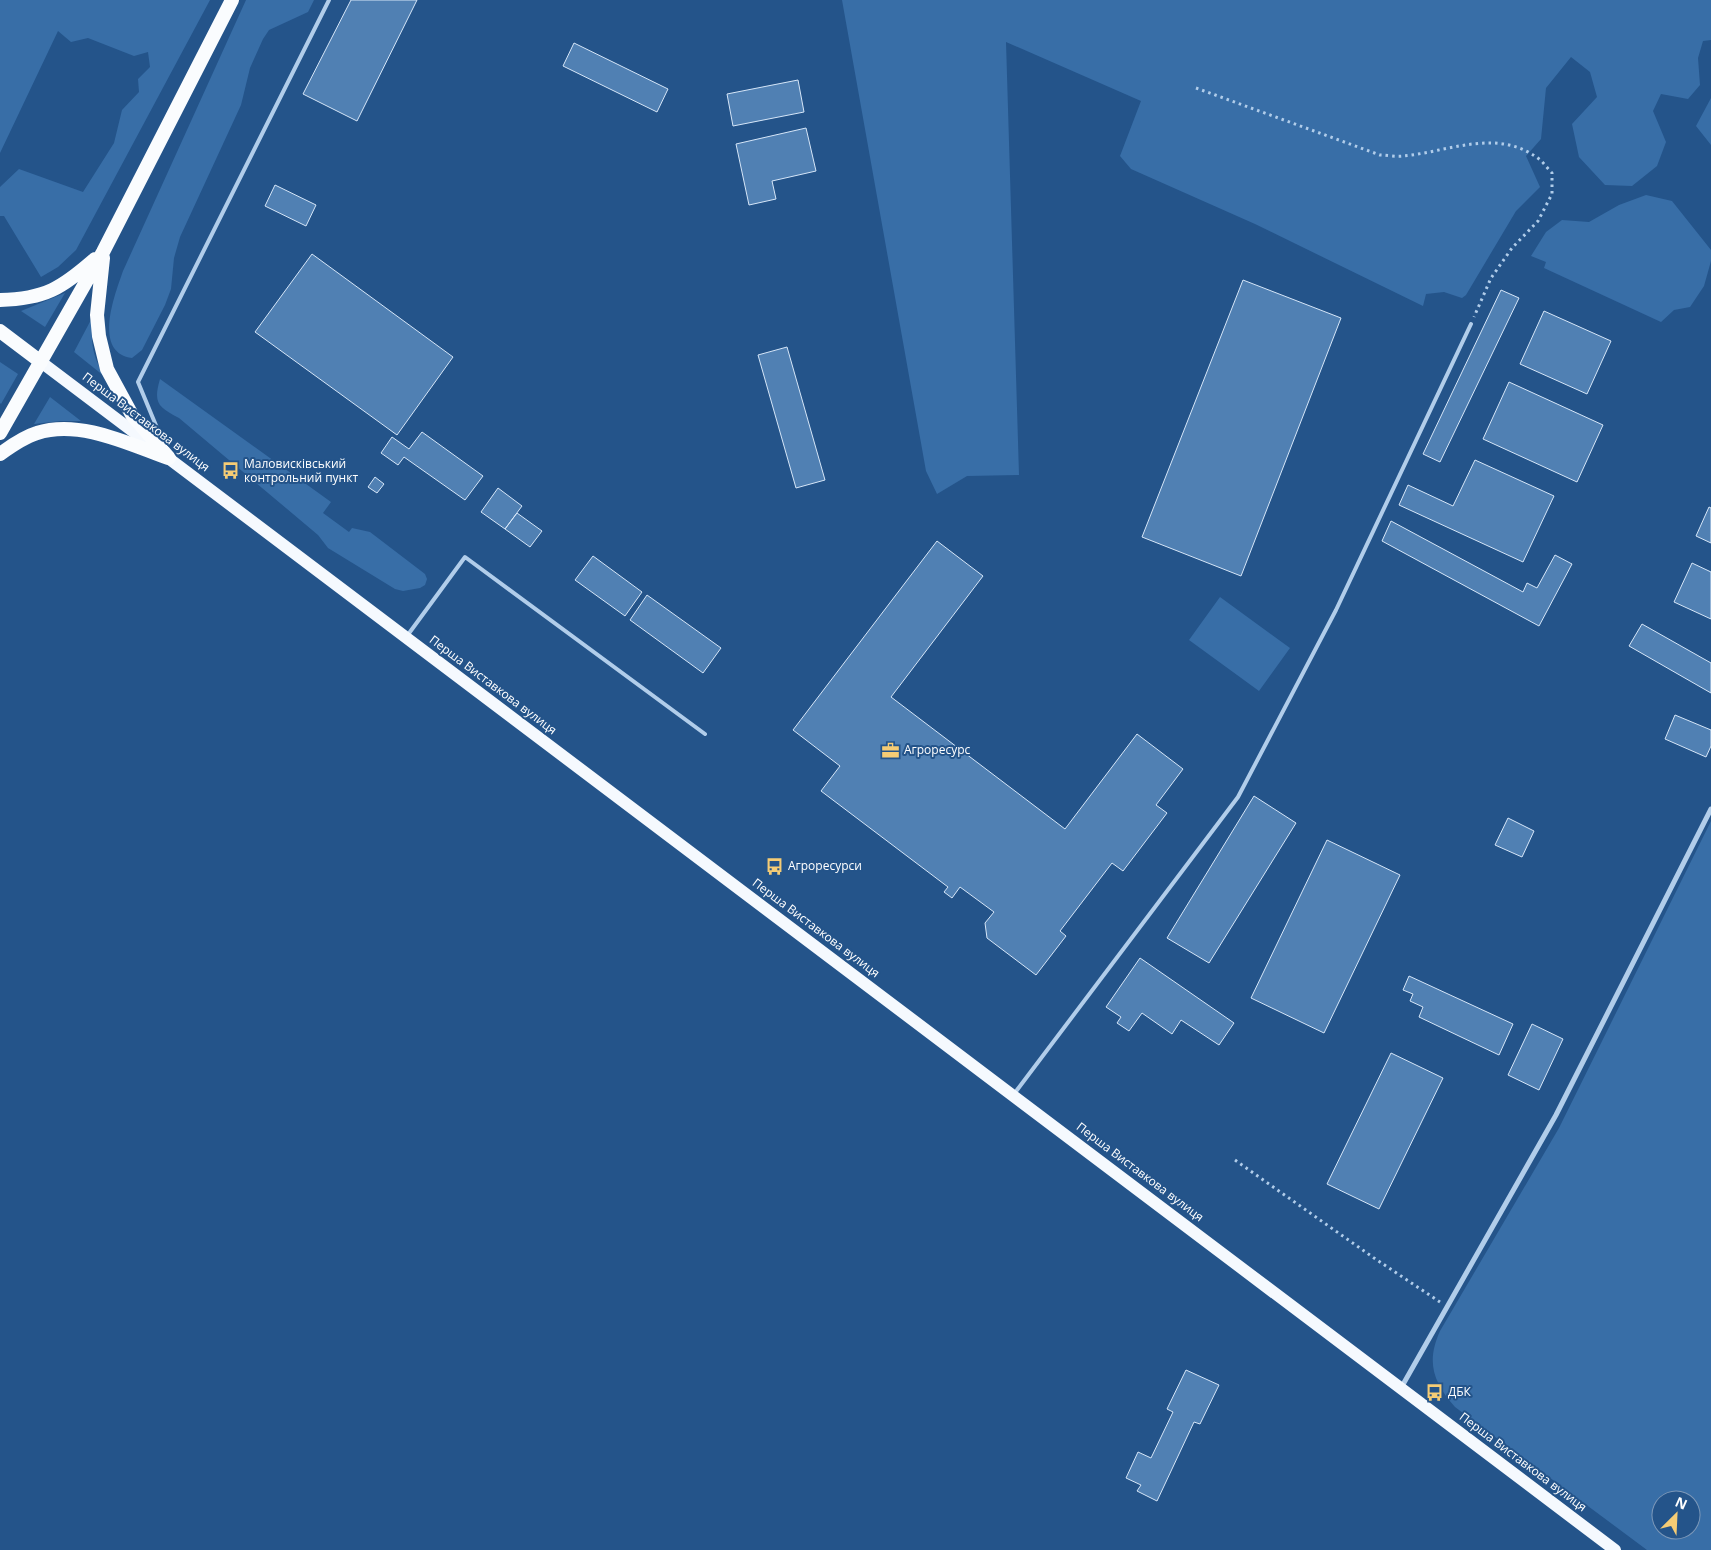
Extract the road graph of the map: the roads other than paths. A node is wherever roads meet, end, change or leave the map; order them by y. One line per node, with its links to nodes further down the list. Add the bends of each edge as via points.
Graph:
1 (232, 0): 3 (highway)
2 (329, 0): 10 (lane, via 138,382)
3 (104, 252): 4 (highway, via 71,280 42,295); 7 (highway); 10 (highway, via 97,315 107,369 132,415)
4 (0, 300)
5 (1470, 324): 14 (lane, via 1336,610 1238,796)
6 (0, 331): 7 (highway, Перша Виставкова вулиця)
7 (41, 362): 8 (highway); 10 (main road, Перша Виставкова вулиця)
8 (0, 433)
9 (0, 454): 10 (highway, via 37,432 70,428 104,434)
10 (169, 458): 11 (main road, Перша Виставкова вулиця)
11 (406, 638): 12 (lane, via 465,557); 14 (main road, Перша Виставкова вулиця)
12 (706, 734)
13 (1711, 809): 15 (street, via 1556,1115)
14 (1013, 1095): 15 (main road, Перша Виставкова вулиця)
15 (1401, 1388): 16 (main road, Перша Виставкова вулиця)
16 (1615, 1550)

